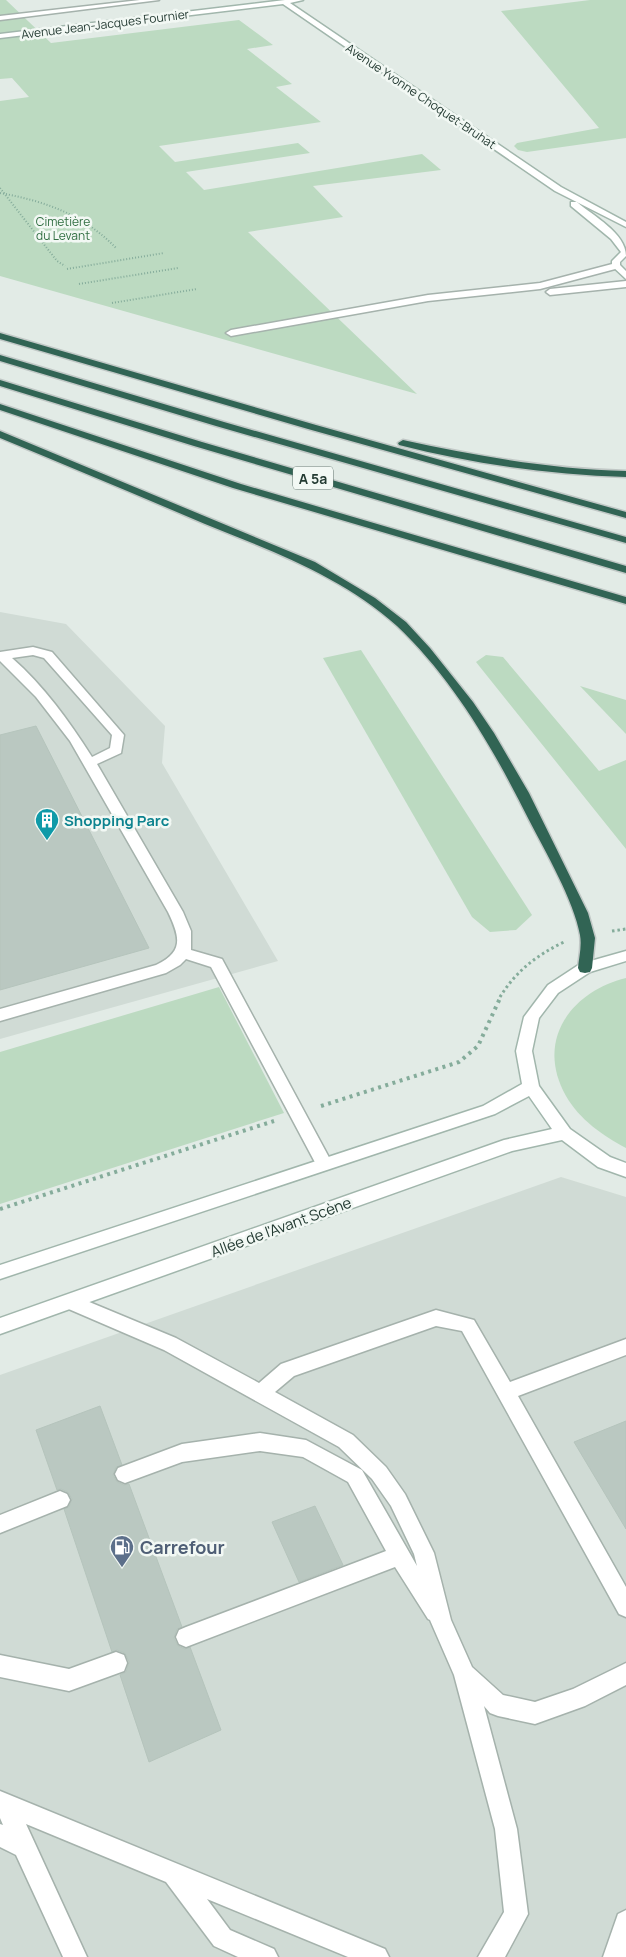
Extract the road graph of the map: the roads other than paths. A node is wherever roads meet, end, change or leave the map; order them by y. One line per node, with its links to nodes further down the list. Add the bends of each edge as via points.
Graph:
1 (156, 0): 4 (street)
2 (300, 0): 3 (street, Avenue Jean-Jacques Fournier)
3 (284, 2): 5 (street, Avenue Jean-Jacques Fournier); 6 (street, Avenue Yvonne Choquet-Bruhat)
4 (0, 18)
5 (0, 36)
6 (558, 189): 7 (street, Avenue Yvonne Choquet-Bruhat); 8 (street, Avenue Yvonne Choquet-Bruhat, via 614,237)
7 (626, 225)
8 (626, 252): 9 (street, via 619,256)
9 (616, 266): 10 (street); 12 (street, via 540,286)
10 (626, 276)
11 (626, 284): 12 (street, via 543,293)
12 (491, 293): 13 (street, via 428,298)
13 (231, 333)
14 (0, 336): 18 (highway)
15 (0, 358): 22 (highway, A 5a)
16 (0, 384): 23 (highway, A 5a)
17 (0, 407): 24 (highway, via 237,486)
18 (312, 428): 20 (highway, via 352,430 477,460 595,474); 21 (highway)
19 (0, 434): 29 (highway, via 311,564 400,624 434,658 466,698 521,789 588,936)
20 (626, 474)
21 (626, 515)
22 (626, 540)
23 (626, 570)
24 (626, 601)
25 (1, 656): 26 (street, via 48,703); 26 (street, via 33,651 48,655 118,736 116,750)
26 (90, 763): 27 (street, via 183,930)
27 (182, 952): 30 (street, via 172,964 161,968); 33 (street, via 217,963)
28 (626, 956): 29 (street)
29 (585, 968): 31 (street, via 553,989 532,1017 524,1051)
30 (0, 1015)
31 (531, 1087): 32 (street); 33 (street, via 489,1110)
32 (564, 1133): 34 (street, via 604,1162); 36 (street, Allée de l'Avant Scène, via 510,1145)
33 (324, 1163): 35 (street)
34 (626, 1170)
35 (0, 1272)
36 (70, 1302): 37 (street, Allée de l'Avant Scène); 40 (street, via 170,1344)
37 (0, 1326)
38 (626, 1347): 39 (street)
39 (505, 1392): 40 (street, via 468,1325 436,1318 288,1370); 45 (street)
40 (261, 1393): 46 (street, via 346,1441 379,1473 398,1500 424,1553)
41 (125, 1474): 44 (street, via 182,1453 260,1442 306,1449 355,1476)
42 (60, 1500): 43 (street)
43 (0, 1524)
44 (399, 1556): 46 (street); 47 (street)
45 (626, 1607)
46 (441, 1621): 50 (street)
47 (186, 1637)
48 (116, 1662): 49 (street, via 69,1680)
49 (0, 1666)
50 (464, 1674): 51 (street, via 498,1705 535,1713 577,1698); 60 (street, via 506,1829 516,1914)
51 (626, 1674)
52 (3, 1803): 54 (street); 55 (street)
53 (0, 1835): 54 (street)
54 (24, 1847): 57 (street)
55 (173, 1873): 58 (street, via 222,1938); 59 (street)
56 (626, 1922): 61 (street)
57 (75, 1957)
58 (266, 1957)
59 (377, 1957)
60 (490, 1957)
61 (616, 1957)

